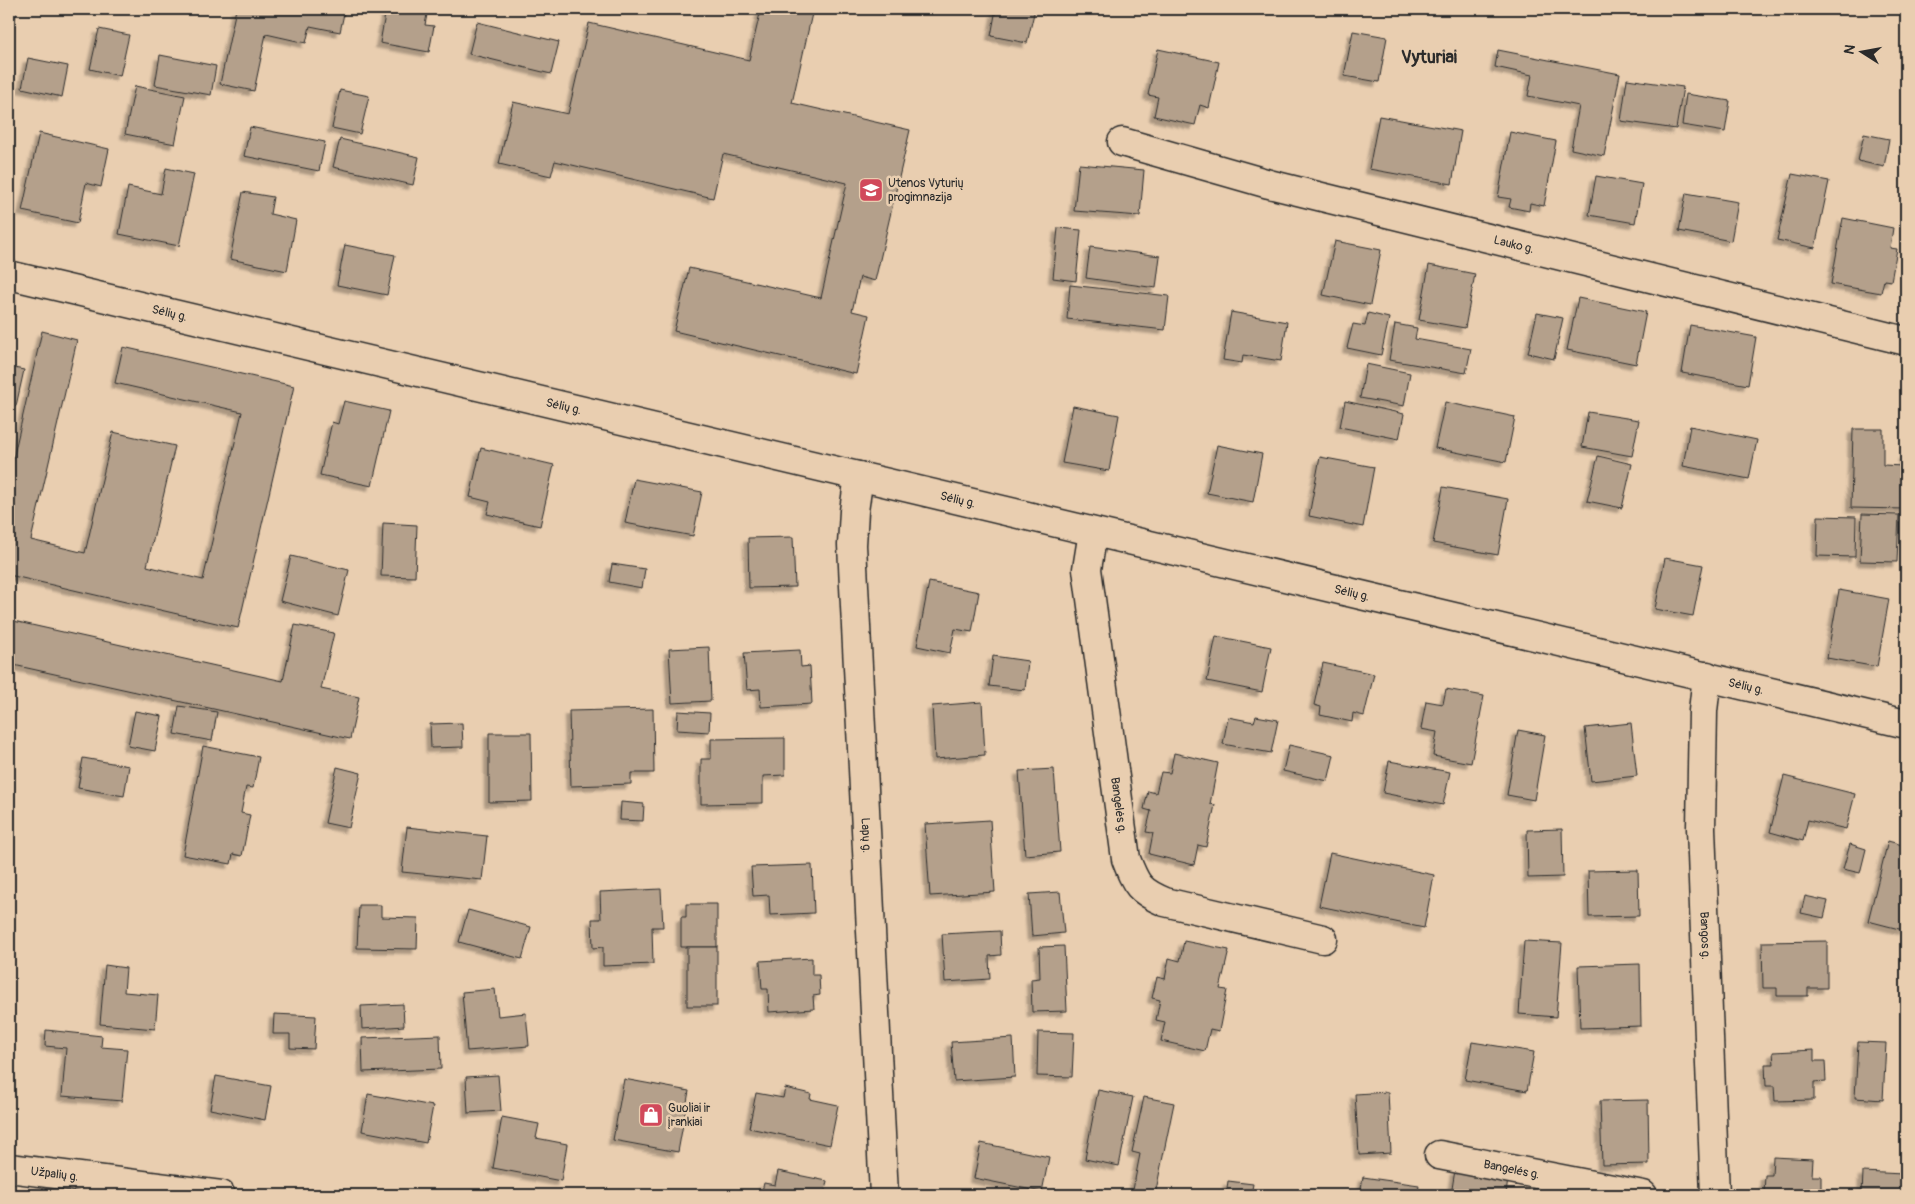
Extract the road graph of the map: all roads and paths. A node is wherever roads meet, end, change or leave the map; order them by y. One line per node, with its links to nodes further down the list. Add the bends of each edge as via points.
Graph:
1 (1122, 142): 3 (street, Lauko g., via 1269,184)
2 (9, 275): 4 (street, Sėlių g.)
3 (1906, 341)
4 (859, 476): 5 (street, Sėlių g.); 12 (street, Lapų g., via 852,545)
5 (1092, 532): 6 (street, Sėlių g.); 8 (street, Bangelės g., via 1087,569 1126,859 1135,882 1149,895 1165,902)
6 (1707, 676): 7 (street, Sėlių g.); 14 (street, Bangos g., via 1703,711 1701,828)
7 (1906, 724)
8 (1323, 939)
9 (1439, 1155): 13 (street, Bangelės g.)
10 (9, 1168): 11 (street, Užpalių g.)
11 (221, 1195)
12 (884, 1195)
13 (1643, 1195)
14 (1715, 1195)

